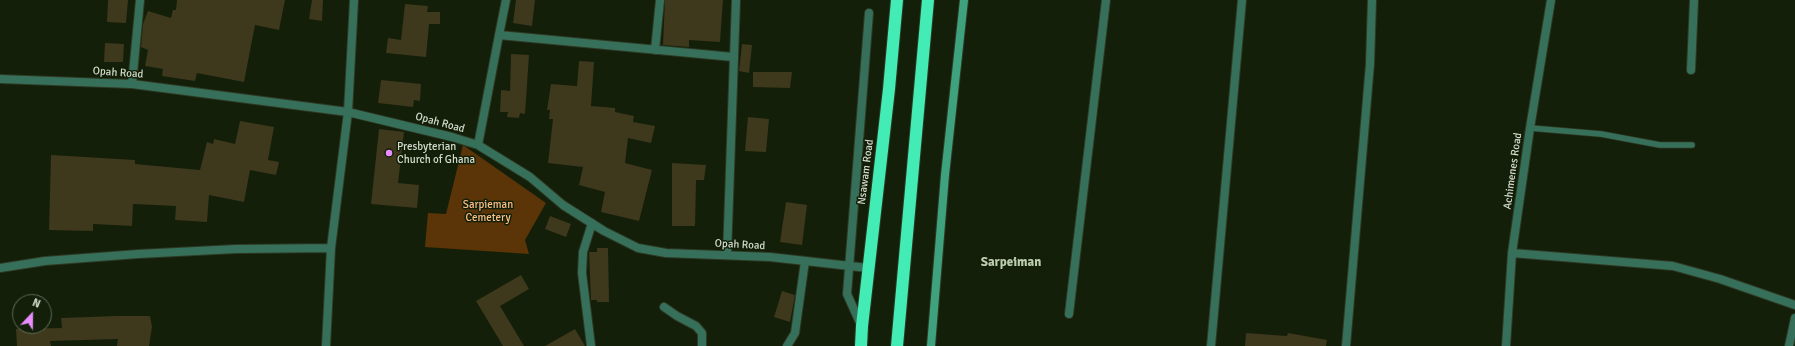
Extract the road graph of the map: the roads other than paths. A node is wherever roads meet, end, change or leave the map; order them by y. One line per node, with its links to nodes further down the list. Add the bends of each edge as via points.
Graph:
1 (140, 0): 20 (street)
2 (354, 0): 21 (street)
3 (506, 0): 15 (street)
4 (660, 0): 16 (street)
5 (736, 0): 17 (street)
6 (897, 0): 32 (highway, Nsawam Road)
7 (928, 0): 43 (highway)
8 (964, 0): 44 (main road, via 945,175)
9 (1106, 0): 35 (street)
10 (1242, 0): 45 (street)
11 (1372, 0): 46 (street, via 1370,64)
12 (1551, 0): 22 (street, Achimenes Road)
13 (1694, 0): 18 (street)
14 (869, 13): 30 (street)
15 (499, 35): 16 (street); 23 (street)
16 (655, 50): 17 (street)
17 (733, 57): 28 (street)
18 (1691, 70)
19 (0, 79): 20 (street, Opah Road)
20 (132, 84): 21 (street, Opah Road)
21 (348, 112): 23 (street, Opah Road); 26 (street)
22 (1530, 128): 24 (lane, via 1601,134 1660,145); 27 (street, Achimenes Road)
23 (478, 145): 25 (street, Opah Road, via 530,177 563,205)
24 (1692, 145)
25 (592, 223): 28 (street, Opah Road, via 638,248 666,253); 39 (street, via 583,252 582,273)
26 (331, 248): 31 (street, via 138,254 45,261); 38 (street)
27 (1512, 253): 33 (street, via 1674,266 1720,278); 47 (street, Achimenes Road)
28 (727, 255): 29 (street, Opah Road)
29 (805, 261): 30 (street, Opah Road); 41 (street, via 795,333)
30 (850, 266): 32 (street, Opah Road); 37 (street, via 848,294)
31 (0, 268)
32 (868, 268): 37 (highway, Nsawam Road)
33 (1795, 305)
34 (664, 307): 40 (street, via 696,326 702,334)
35 (1069, 314)
36 (1795, 318): 48 (street)
37 (862, 326): 42 (highway, Nsawam Road)
38 (326, 346)
39 (591, 346)
40 (702, 346)
41 (787, 346)
42 (861, 346)
43 (897, 346)
44 (931, 346)
45 (1211, 346)
46 (1346, 346)
47 (1506, 346)
48 (1789, 346)

